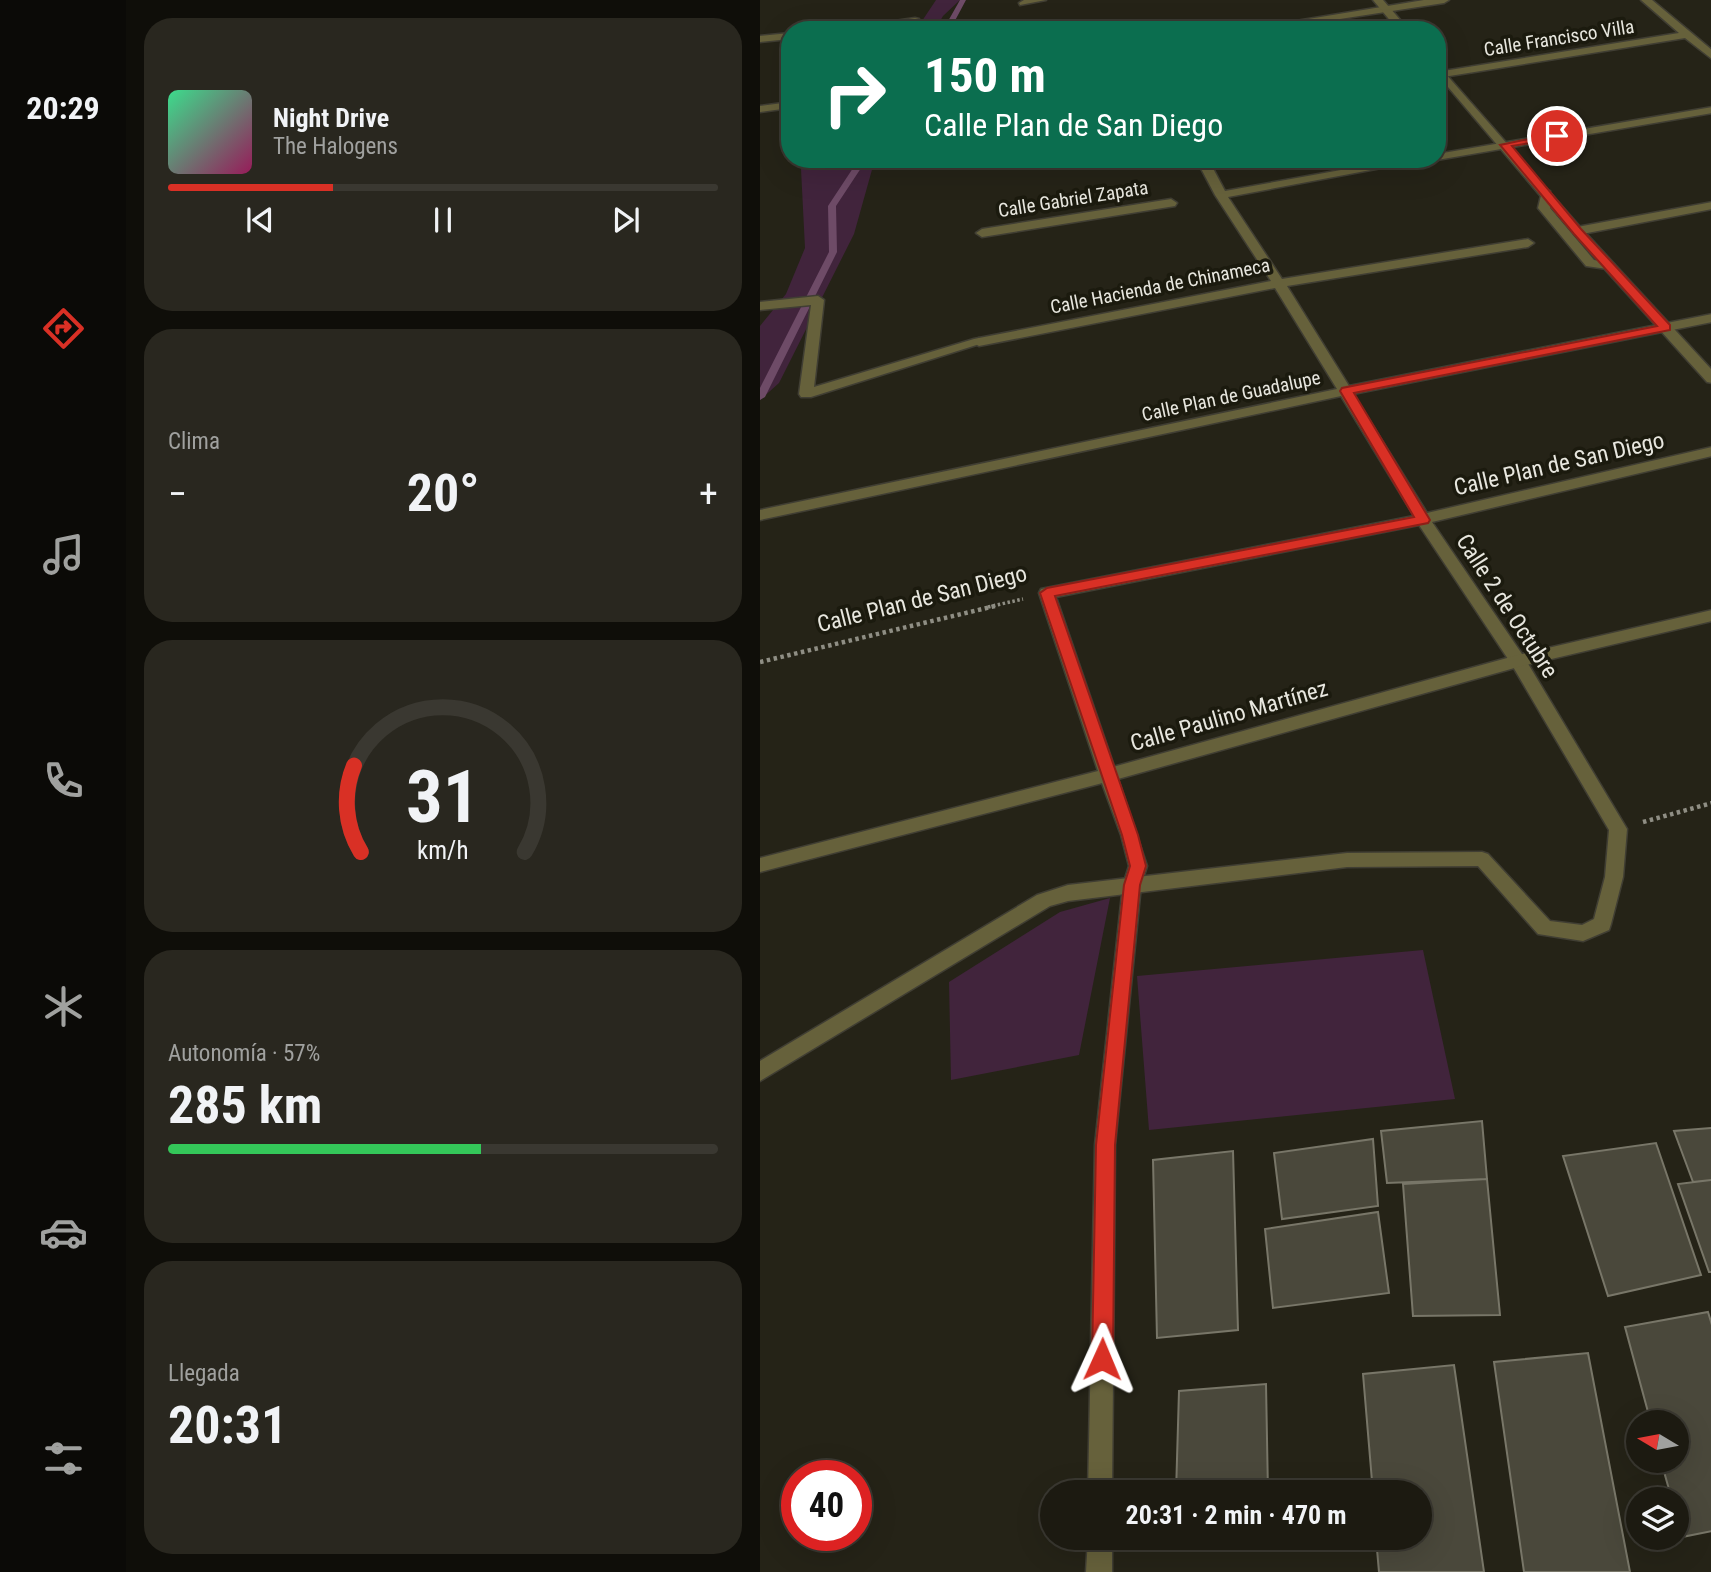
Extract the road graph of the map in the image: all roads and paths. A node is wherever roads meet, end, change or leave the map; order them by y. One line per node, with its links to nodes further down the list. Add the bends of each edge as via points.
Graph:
1 (1041, 0): 4 (street)
2 (1444, 0): 5 (street)
3 (1646, 0): 8 (street)
4 (1024, 3)
5 (1382, 4): 6 (street); 7 (street)
6 (1293, 21)
7 (1396, 21)
8 (1686, 35): 11 (street); 12 (street, Calle Francisco Villa)
9 (781, 37): 10 (street)
10 (760, 39)
11 (1711, 56)
12 (1446, 71)
13 (1446, 80): 17 (street)
14 (781, 106): 15 (street)
15 (760, 109)
16 (1711, 110): 17 (street)
17 (1505, 145): 18 (street); 21 (street)
18 (1446, 155)
19 (1207, 168): 22 (street, Calle 2 de Octubre)
20 (1372, 168): 22 (street)
21 (1546, 193): 25 (street); 28 (street, via 1544,208 1565,235 1590,262)
22 (1221, 195): 29 (street, Calle 2 de Octubre)
23 (1171, 203): 26 (street, Calle Gabriel Zapata)
24 (1711, 205): 25 (street)
25 (1577, 231): 28 (street)
26 (982, 233)
27 (1528, 243): 29 (street, Calle Hacienda de Chinameca)
28 (1610, 267): 32 (street)
29 (1279, 283): 30 (street, Calle Hacienda de Chinameca, via 979,342 806,394 818,300); 34 (street, Calle 2 de Octubre)
30 (760, 306)
31 (1711, 318): 32 (street, Calle Plan de Guadalupe)
32 (1666, 328): 33 (street); 34 (street, Calle Plan de Guadalupe)
33 (1711, 379)
34 (1346, 391): 36 (street, Calle Plan de Guadalupe); 37 (street, Calle 2 de Octubre)
35 (1711, 451): 37 (street, Calle Plan de San Diego)
36 (760, 515)
37 (1423, 520): 38 (street, Calle Plan de San Diego); 41 (street, Calle 2 de Octubre)
38 (1047, 593): 40 (path, Calle Plan de San Diego); 42 (street)
39 (1711, 615): 41 (street, Calle Paulino Martínez)
40 (760, 662)
41 (1518, 662): 42 (street, Calle Paulino Martínez); 44 (street, Calle 2 de Octubre)
42 (1108, 775): 45 (street, Calle Paulino Martínez); 46 (street, via 1138,866)
43 (1711, 803): 44 (path)
44 (1618, 829): 46 (street, via 1614,877 1602,924 1583,933 1545,928 1482,859 1347,860)
45 (760, 865)
46 (1132, 885): 47 (street, via 1044,900); 48 (street, via 1105,1145)
47 (760, 1072)
48 (1100, 1480)
49 (1100, 1550): 50 (street)
50 (1099, 1572)

